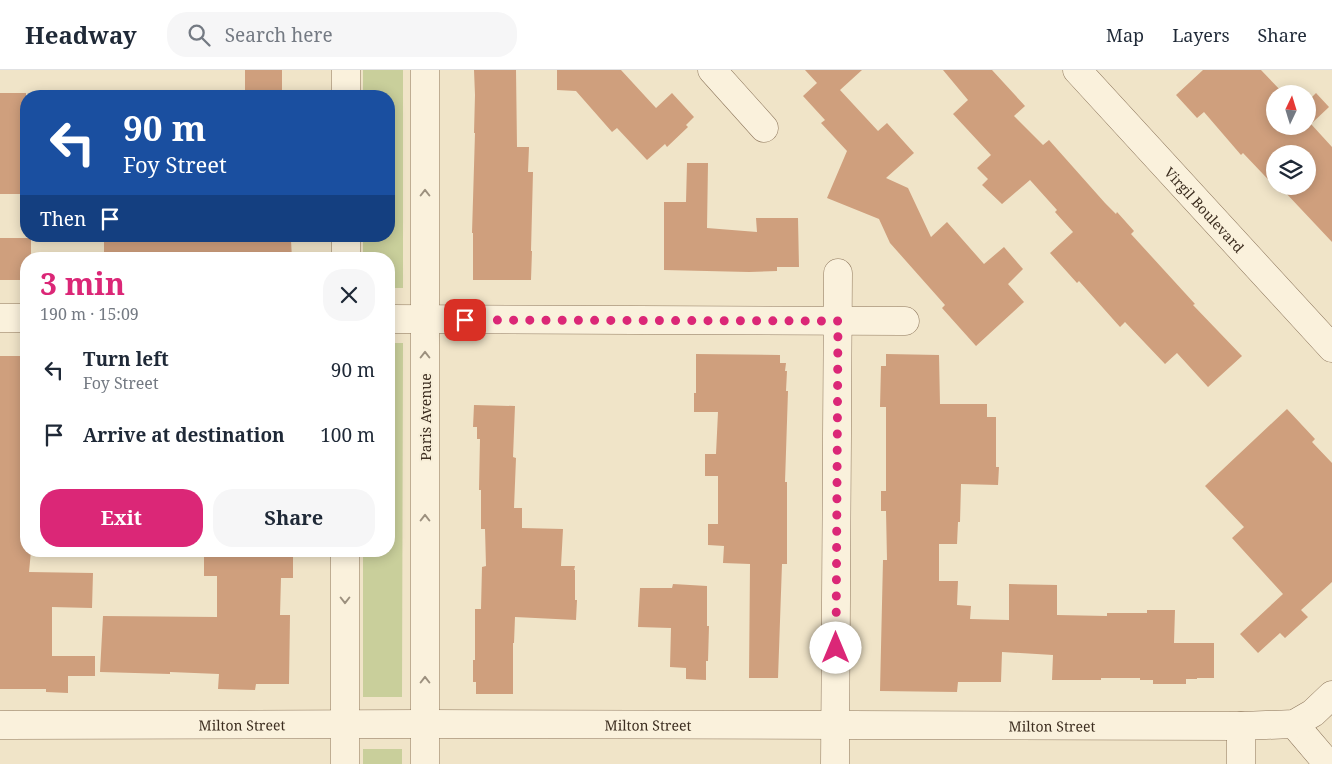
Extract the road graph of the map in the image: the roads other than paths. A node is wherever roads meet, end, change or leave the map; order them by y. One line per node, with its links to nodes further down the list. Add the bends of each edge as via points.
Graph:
1 (346, 70): 5 (street)
2 (425, 70): 11 (street, Paris Avenue, one-way to 2)
3 (712, 70): 6 (street)
4 (1077, 70): 14 (street, Virgil Boulevard)
5 (346, 90)
6 (764, 128)
7 (838, 273): 12 (street)
8 (0, 318): 9 (street)
9 (20, 318)
10 (395, 319): 11 (street)
11 (425, 319): 12 (street); 17 (street, Paris Avenue, one-way to 11)
12 (838, 321): 13 (street); 18 (street)
13 (905, 321)
14 (1332, 348)
15 (345, 557): 21 (street, one-way to 21)
16 (1332, 696): 19 (street)
17 (425, 724): 18 (street, Milton Street); 21 (street, Milton Street); 24 (street, Paris Avenue)
18 (835, 724): 22 (street, Milton Street); 25 (street)
19 (1294, 724): 22 (street, Milton Street); 27 (street)
20 (0, 725): 21 (street, Milton Street)
21 (345, 725): 23 (street)
22 (1241, 726): 26 (street)
23 (345, 764)
24 (425, 764)
25 (835, 764)
26 (1241, 764)
27 (1328, 764)

